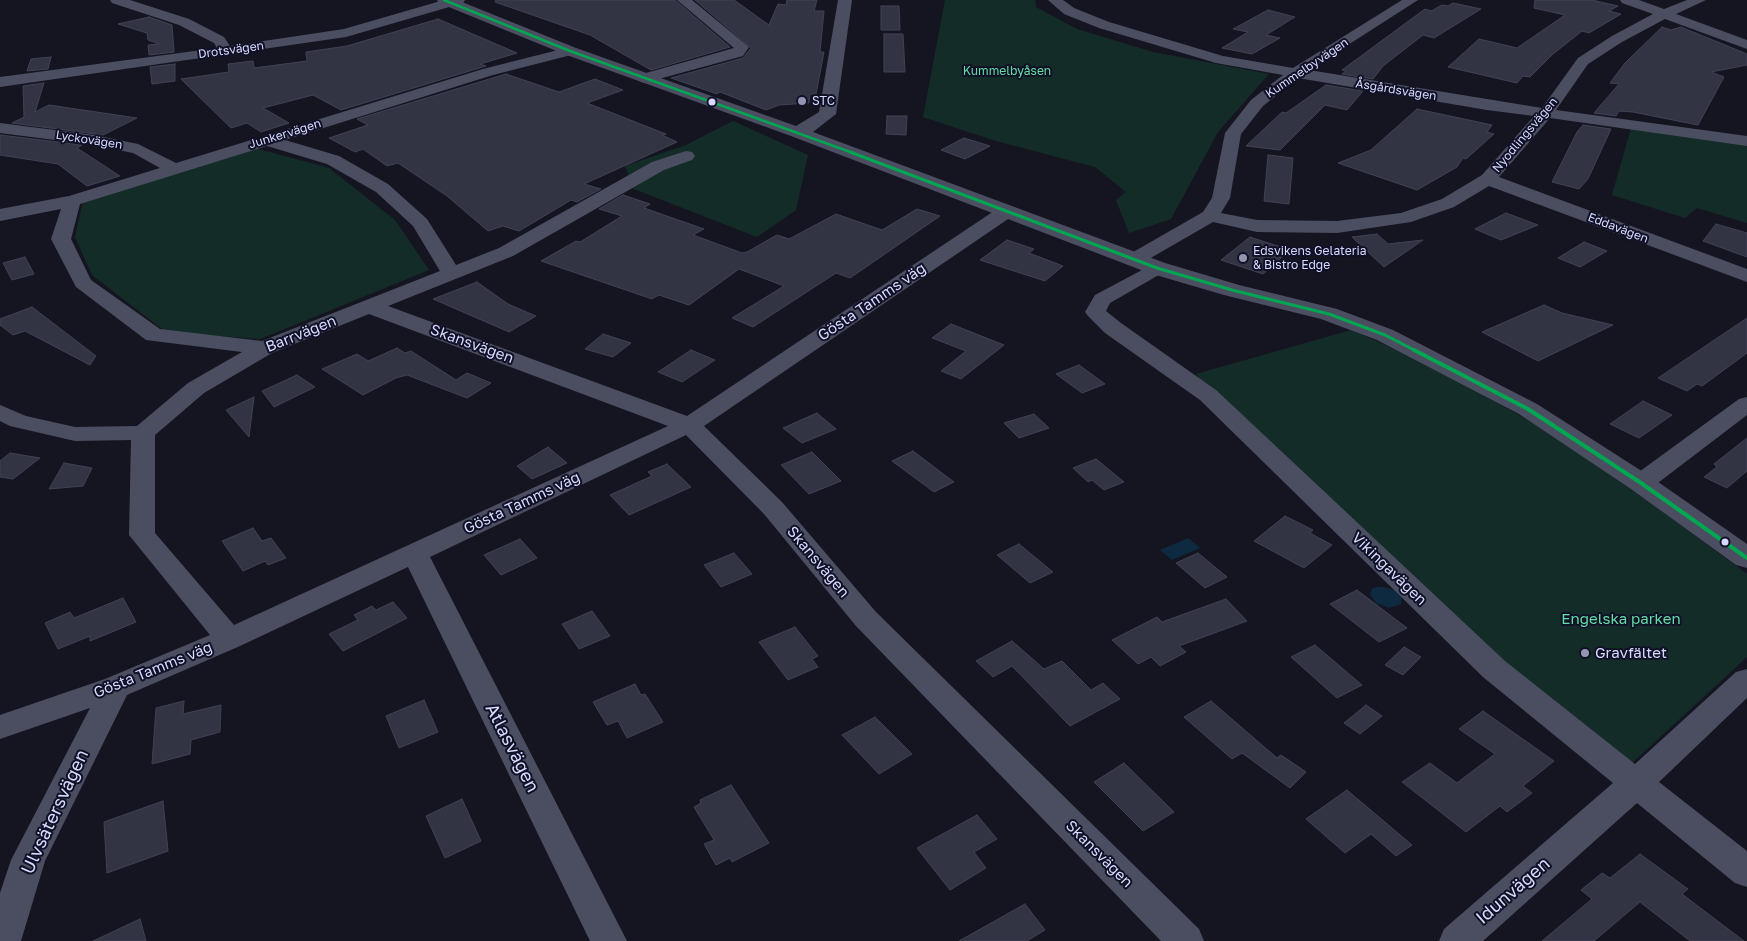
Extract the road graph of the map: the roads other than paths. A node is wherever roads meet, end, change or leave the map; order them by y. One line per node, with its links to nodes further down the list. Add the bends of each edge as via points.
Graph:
1 (117, 0): 11 (street, via 184,22 219,40)
2 (684, 0): 14 (street, via 742,47 738,53)
3 (845, 0): 18 (street, via 827,114)
4 (1055, 0): 13 (street, Åsgårdsvägen, via 1069,11 1161,43 1221,60)
5 (1412, 0): 13 (street, Kummelbyvägen)
6 (1627, 0): 9 (street)
7 (1699, 0): 9 (street, Nyodlingsvägen)
8 (450, 1): 11 (street, Drotsvägen, via 346,33); 12 (street)
9 (1664, 14): 10 (street); 16 (street, Nyodlingsvägen, via 1583,61)
10 (1747, 45)
11 (226, 51): 15 (street, Drotsvägen)
12 (570, 51): 14 (street); 19 (street, Junkervägen, via 488,72)
13 (1295, 73): 16 (street, Åsgårdsvägen); 27 (street, Kummelbyvägen, via 1257,103 1233,133 1221,198)
14 (644, 78): 18 (street)
15 (0, 82)
16 (1546, 113): 20 (street, Åsgårdsvägen); 23 (street, Nyodlingsvägen)
17 (0, 128): 22 (street, Lyckovägen, via 138,149)
18 (797, 132): 25 (street)
19 (266, 140): 22 (street, Junkervägen); 29 (street, via 333,160 382,188 420,223)
20 (1747, 141)
21 (686, 156): 29 (street, Barrvägen, via 658,166 506,252)
22 (172, 168): 24 (street, Junkervägen)
23 (1488, 179): 27 (street, Nyodlingsvägen, via 1448,204 1404,218 1337,227 1257,226); 30 (street, Eddavägen)
24 (72, 201): 26 (street, Junkervägen); 32 (street, via 61,239 83,283 154,335)
25 (1007, 211): 28 (street); 35 (street, Gösta Tamms väg)
26 (0, 216)
27 (1210, 216): 28 (street)
28 (1146, 264): 37 (street, via 1329,314 1385,335 1528,409); 44 (street, Vikingavägen, via 1102,299 1095,312 1208,395 1494,669)
29 (451, 273): 31 (street, Barrvägen)
30 (1747, 276)
31 (370, 306): 32 (street, Barrvägen); 35 (street, Skansvägen)
32 (264, 348): 36 (street, Barrvägen, via 196,388)
33 (1747, 404): 37 (street)
34 (0, 412): 36 (street, via 18,421 75,434)
35 (689, 425): 38 (street, Gösta Tamms väg); 48 (street, Skansvägen, via 773,508 866,619)
36 (143, 433): 40 (street, via 142,535)
37 (1641, 483): 39 (street)
38 (414, 554): 40 (street, Gösta Tamms väg); 47 (street, Atlasvägen)
39 (1747, 558)
40 (230, 639): 42 (street, Gösta Tamms väg)
41 (1747, 680): 44 (street, Idunvägen)
42 (116, 687): 43 (street, Gösta Tamms väg); 46 (street, Ulvsätersvägen, via 28,860)
43 (0, 727)
44 (1635, 784): 45 (street, Vikingavägen); 49 (street, Idunvägen)
45 (1747, 872)
46 (3, 941)
47 (609, 941)
48 (1186, 941)
49 (1457, 941)

